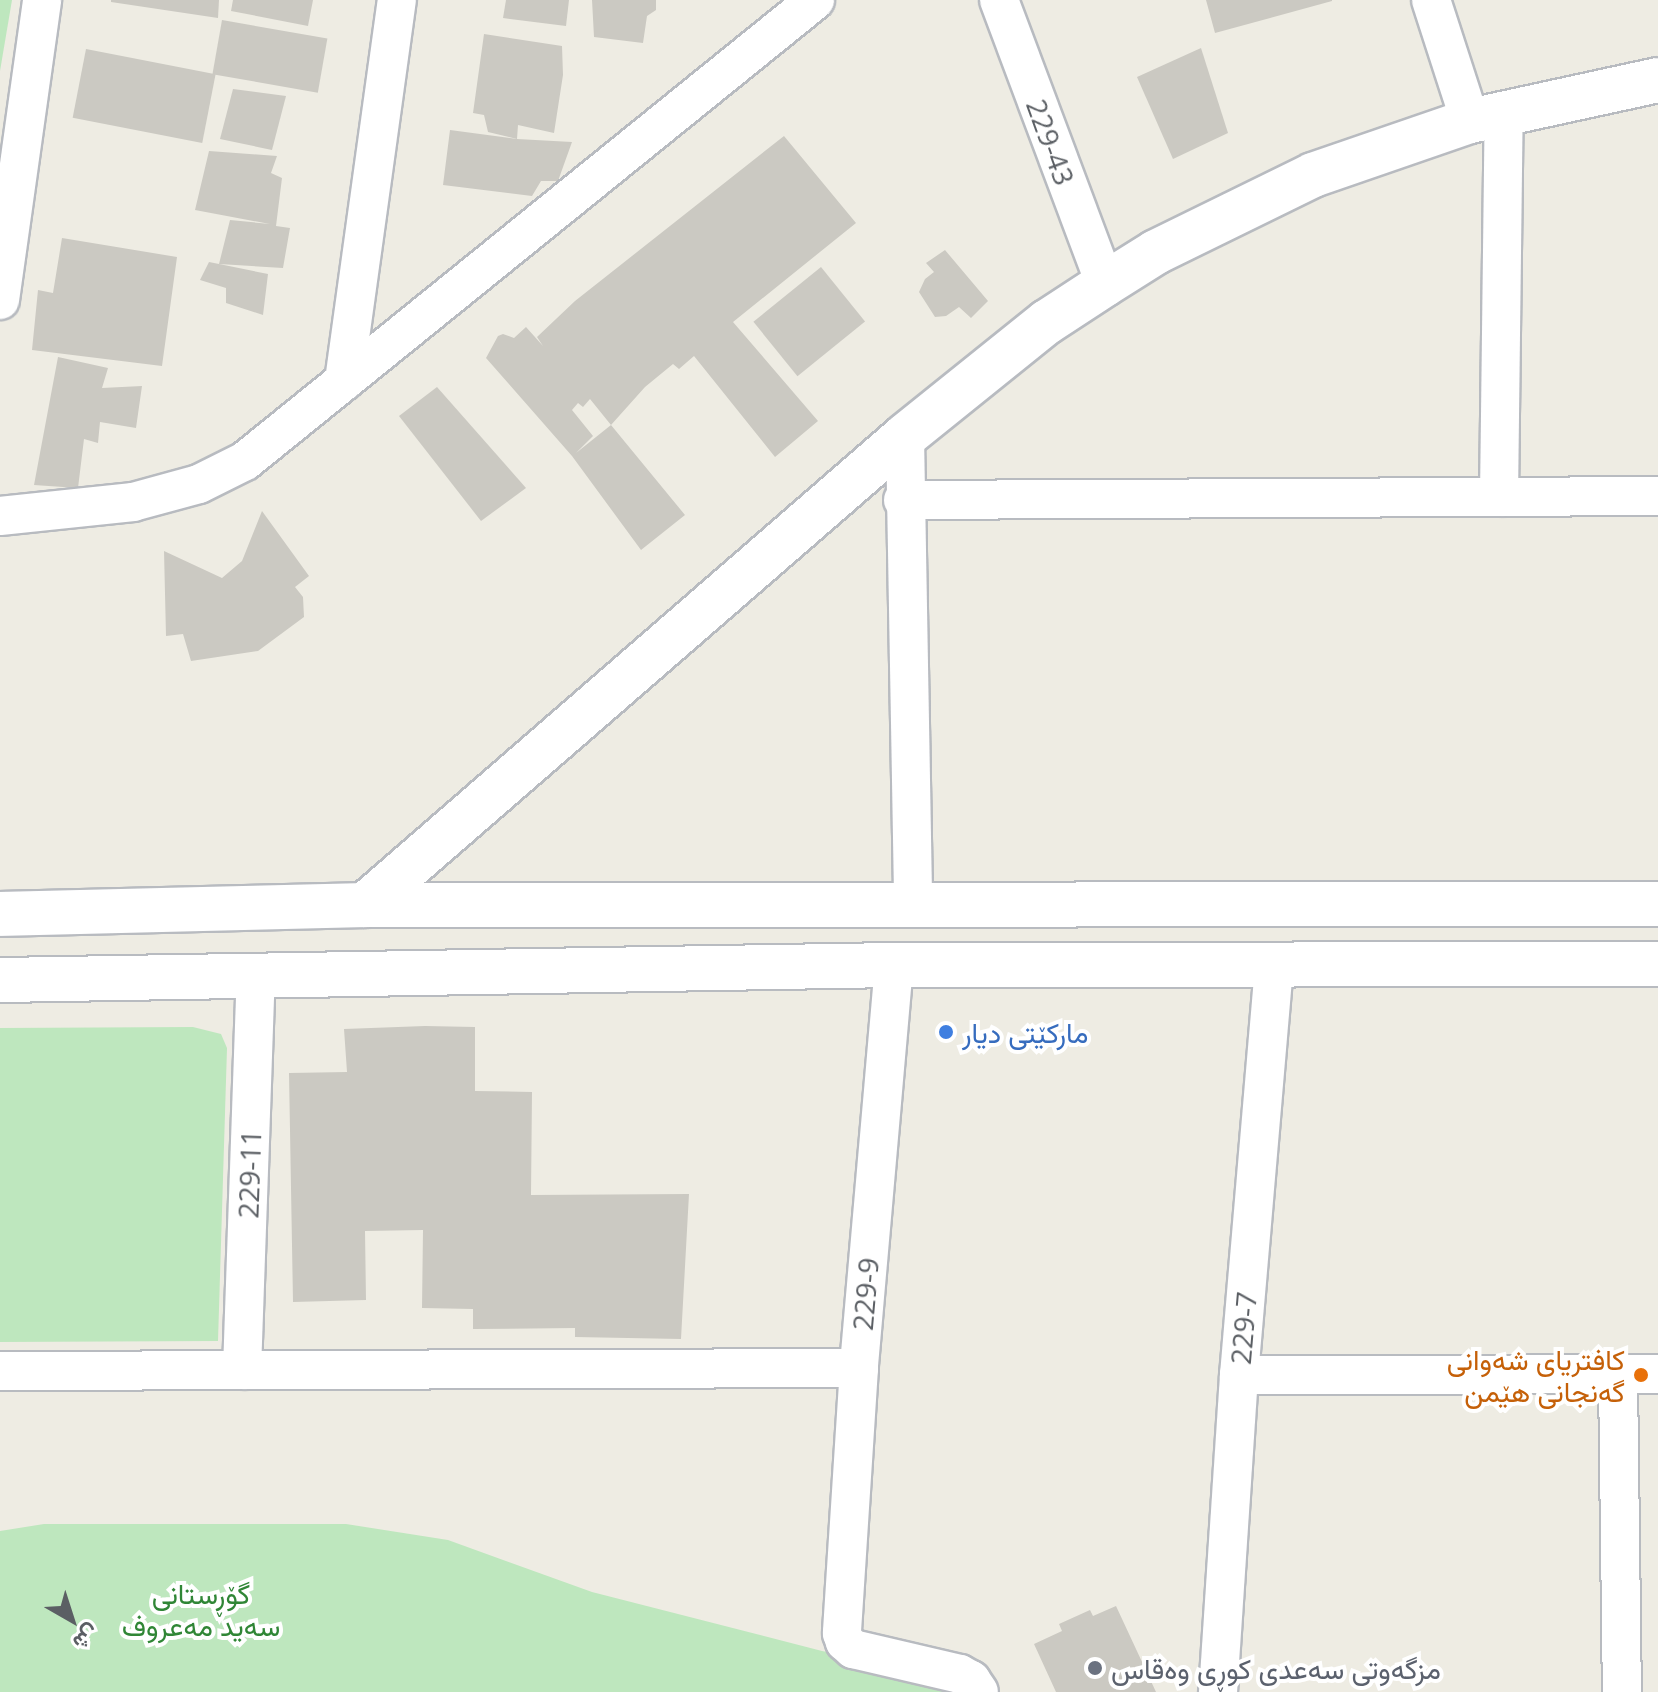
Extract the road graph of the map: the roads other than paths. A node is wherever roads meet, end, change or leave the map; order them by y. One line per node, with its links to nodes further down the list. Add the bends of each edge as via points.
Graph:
1 (42, 0): 8 (street)
2 (397, 0): 11 (street)
3 (815, 0): 11 (street)
4 (999, 0): 9 (street, 229-43)
5 (1431, 0): 7 (street)
6 (1658, 80): 7 (street)
7 (1487, 117): 9 (street, via 1313,175 1156,252); 14 (street)
8 (8, 187): 10 (street)
9 (1105, 284): 12 (street, via 1047,322)
10 (0, 300)
11 (344, 381): 16 (street, via 245,461 199,484 133,502)
12 (905, 436): 15 (street); 20 (street)
13 (1658, 496): 14 (street)
14 (1499, 497): 15 (street)
15 (903, 500): 17 (street)
16 (0, 516)
17 (913, 904): 18 (street); 20 (street)
18 (1125, 904): 19 (street); 22 (street)
19 (1658, 904)
20 (365, 905): 21 (street)
21 (0, 914)
22 (1125, 964): 23 (street); 25 (street)
23 (1274, 964): 24 (street); 32 (street, 229-7)
24 (1658, 964)
25 (894, 965): 26 (street); 28 (street, 229-9)
26 (256, 978): 27 (street); 29 (street, 229-11)
27 (0, 980)
28 (859, 1368): 29 (street); 34 (street, 229-9, via 845,1642 853,1649 960,1674)
29 (242, 1370): 30 (street)
30 (0, 1371)
31 (1658, 1374): 33 (street)
32 (1239, 1375): 33 (street); 35 (street, 229-7)
33 (1618, 1375): 36 (street)
34 (979, 1692)
35 (1218, 1692)
36 (1622, 1692)

